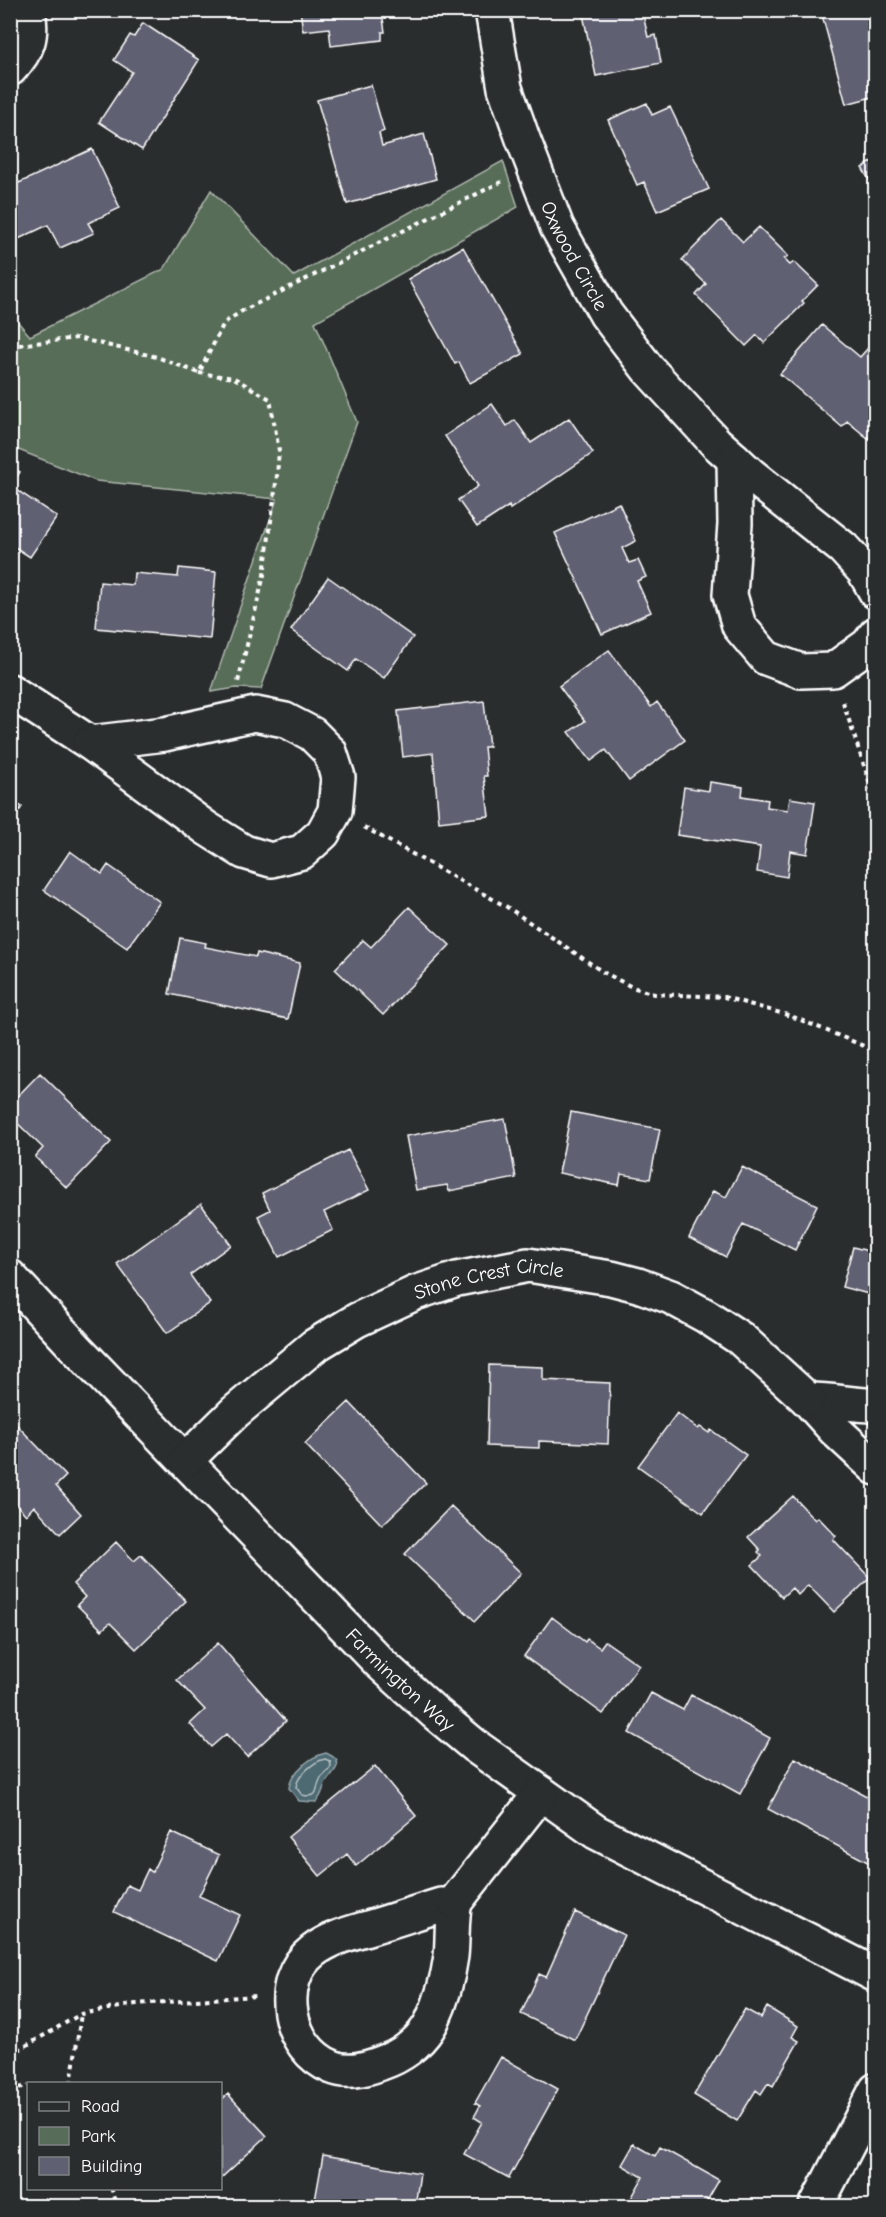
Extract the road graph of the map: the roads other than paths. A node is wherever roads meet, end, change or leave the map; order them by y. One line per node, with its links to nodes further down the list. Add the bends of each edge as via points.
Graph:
1 (28, 10): 3 (street, via 31,28 24,54)
2 (492, 10): 4 (street, Oxwood Circle, via 505,88 557,227 606,314 648,369)
3 (10, 69)
4 (734, 459): 5 (street, Oxwood Circle, via 843,548); 6 (street, via 730,595 739,626 766,658 801,671 833,670 868,645)
5 (876, 592)
6 (876, 634)
7 (10, 691): 8 (street)
8 (90, 743): 8 (street, via 165,734 255,714 285,720 312,734 330,752 338,777 335,811 323,833 302,852 270,860 244,852 206,828)
9 (10, 1277): 12 (street, Farmington Way)
10 (808, 1400): 11 (street); 12 (street, Stone Crest Circle, via 741,1339 671,1297 611,1278 528,1265 457,1279 357,1320 314,1346 235,1412); 13 (street, Stone Crest Circle)
11 (876, 1405)
12 (186, 1460): 14 (street, Farmington Way, via 380,1663 450,1726)
13 (876, 1468)
14 (541, 1793): 15 (street); 16 (street, Farmington Way, via 596,1832)
15 (455, 1902): 15 (street, via 451,1956 440,2004 417,2042 401,2055 356,2070 333,2068 314,2056 291,2020 290,1994 299,1966 312,1951 332,1939)
16 (876, 1975)
17 (876, 2090): 18 (street)
18 (816, 2206)

